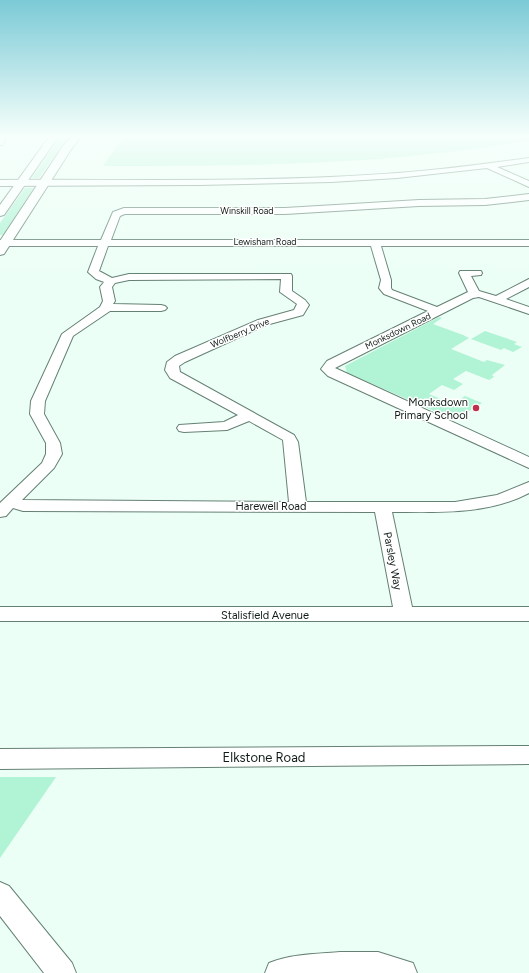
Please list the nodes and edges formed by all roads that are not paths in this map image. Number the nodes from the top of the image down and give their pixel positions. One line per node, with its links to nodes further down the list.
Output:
1 (13, 182): 6 (street)
2 (22, 182): 8 (street)
3 (44, 182): 12 (street)
4 (119, 182): 5 (street)
5 (249, 182)
6 (0, 183)
7 (529, 197): 10 (street, Winskill Road)
8 (0, 212)
9 (375, 242): 10 (street, Lewisham Road); 11 (street, Lewisham Road); 20 (street)
10 (106, 243): 12 (street, Lewisham Road); 14 (street)
11 (529, 243)
12 (2, 246)
13 (477, 273): 16 (street)
14 (111, 281): 18 (street); 22 (street, Wolfberry Drive)
15 (529, 282): 17 (street)
16 (472, 295): 17 (street); 20 (street, Monksdown Road)
17 (497, 300): 21 (street)
18 (107, 307): 19 (street); 27 (street)
19 (162, 308)
20 (438, 311): 24 (street, Monksdown Road)
21 (529, 311)
22 (249, 415): 23 (street); 26 (street, Wolfberry Drive)
23 (183, 428)
24 (529, 463)
25 (529, 487): 28 (street, Harewell Road)
26 (298, 506): 27 (street, Harewell Road); 28 (street, Harewell Road)
27 (5, 507)
28 (383, 508): 31 (street, Parsley Way)
29 (0, 614): 31 (street, Stalisfield Avenue)
30 (529, 614): 31 (street, Stalisfield Avenue)
31 (404, 615)
32 (529, 755): 33 (street, Elkstone Road)
33 (0, 759)
34 (0, 895): 35 (street)
35 (62, 973)
36 (279, 973): 37 (street)
37 (404, 973)

